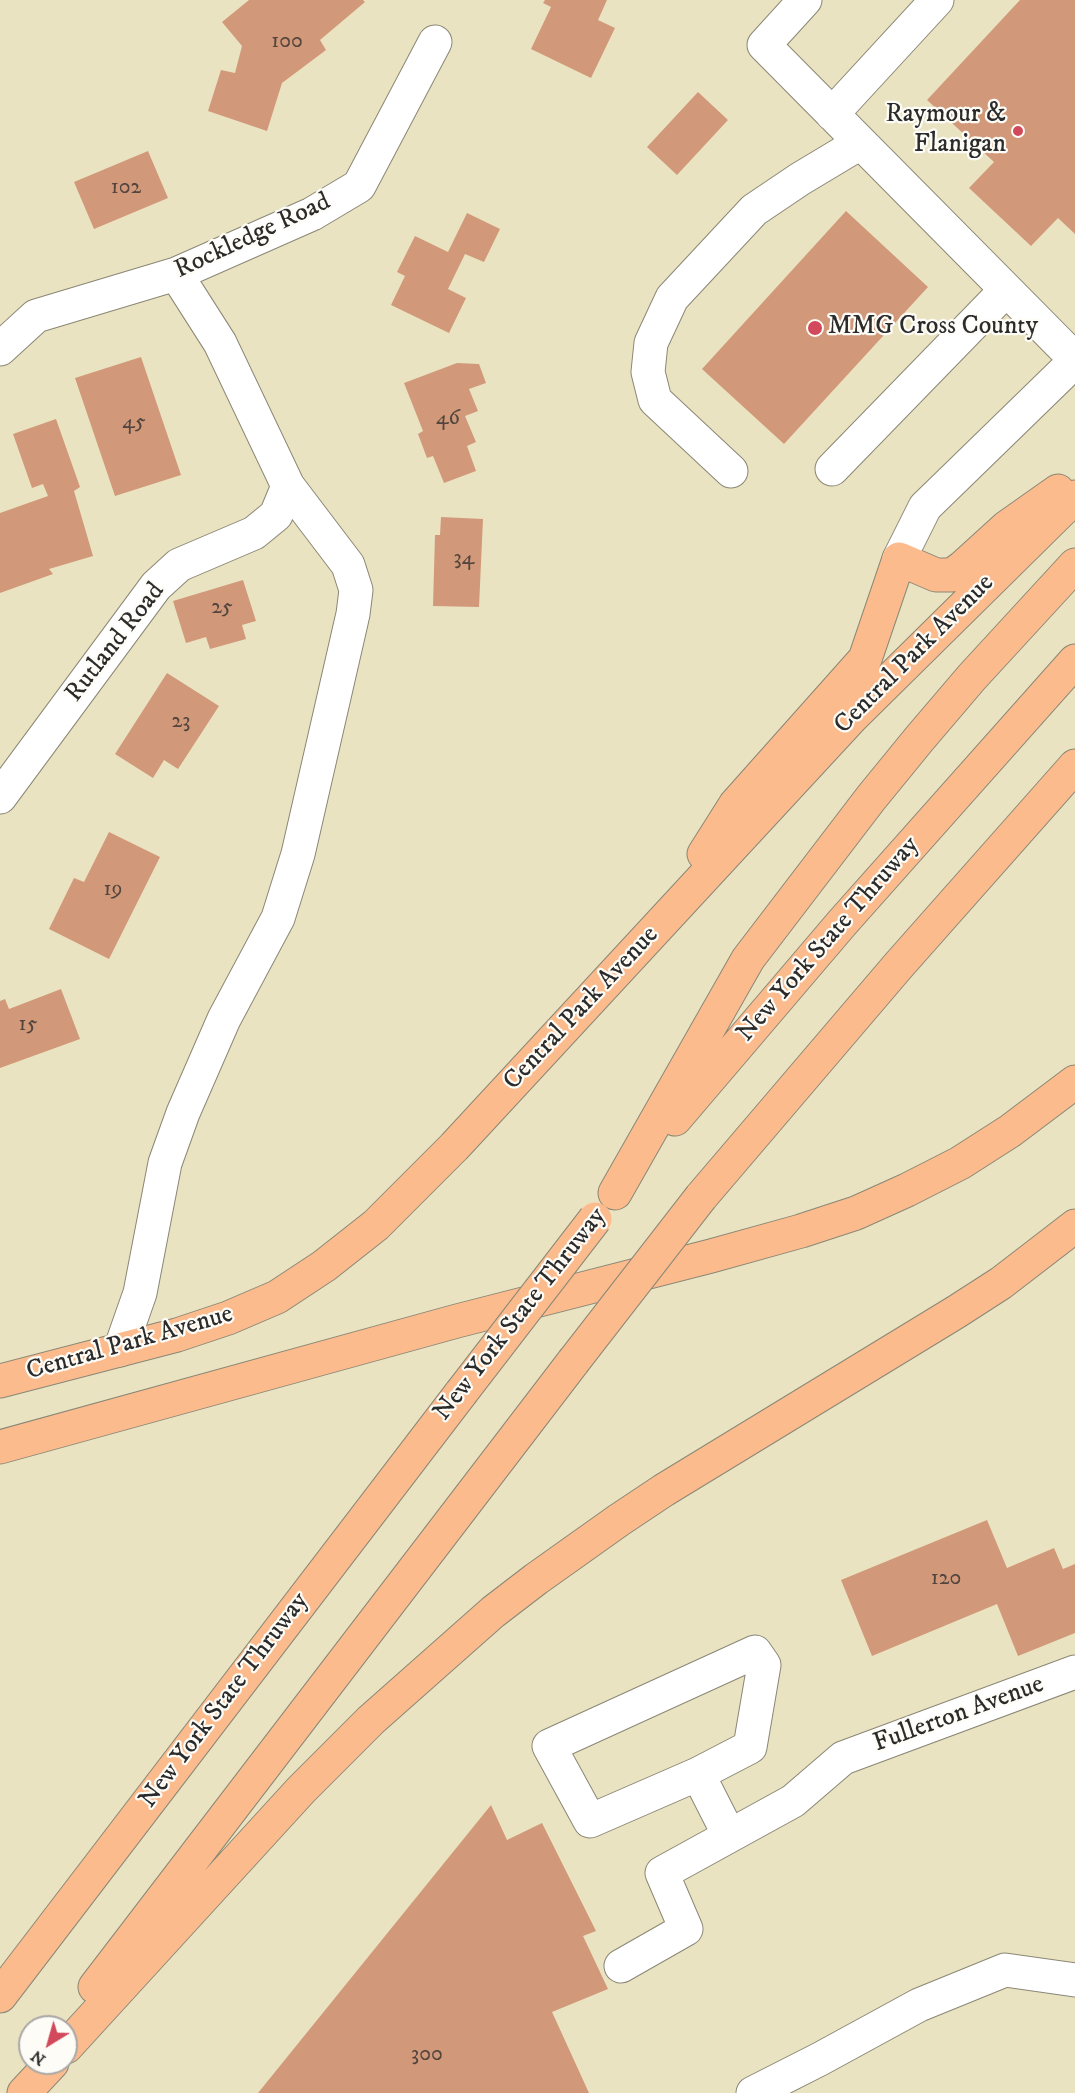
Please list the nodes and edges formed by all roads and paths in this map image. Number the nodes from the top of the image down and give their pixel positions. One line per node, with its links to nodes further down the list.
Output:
1 (805, 0): 4 (street)
2 (937, 0): 4 (street)
3 (435, 42): 6 (street, Rockledge Road)
4 (832, 114): 5 (street)
5 (860, 143): 7 (street); 11 (street)
6 (176, 274): 8 (street, Rockledge Road); 13 (street)
7 (1006, 290): 9 (street); 10 (street)
8 (0, 349)
9 (1075, 360): 15 (street)
10 (832, 469)
11 (730, 471)
12 (1075, 479): 15 (main road)
13 (288, 486): 19 (street, Rutland Road); 24 (street)
14 (1075, 497): 20 (main road, Central Park Avenue)
15 (899, 559): 20 (main road)
16 (1075, 565): 22 (main road)
17 (1075, 662): 22 (main road, New York State Thruway)
18 (1075, 766): 33 (main road, bridge)
19 (0, 797)
20 (654, 931): 24 (main road, Central Park Avenue)
21 (1075, 1082): 26 (main road)
22 (615, 1193): 32 (main road, New York State Thruway, bridge)
23 (1075, 1226): 34 (main road)
24 (120, 1350): 25 (main road, Central Park Avenue)
25 (0, 1381)
26 (0, 1447)
27 (1075, 1672): 29 (street, Fullerton Avenue)
28 (698, 1774): 28 (street); 29 (street)
29 (729, 1835): 30 (street)
30 (621, 1966)
31 (1075, 1980): 39 (street)
32 (0, 1996)
33 (73, 2015)
34 (78, 2034)
35 (28, 2075): 37 (main road)
36 (41, 2075): 38 (main road)
37 (14, 2093)
38 (24, 2093)
39 (753, 2093)

